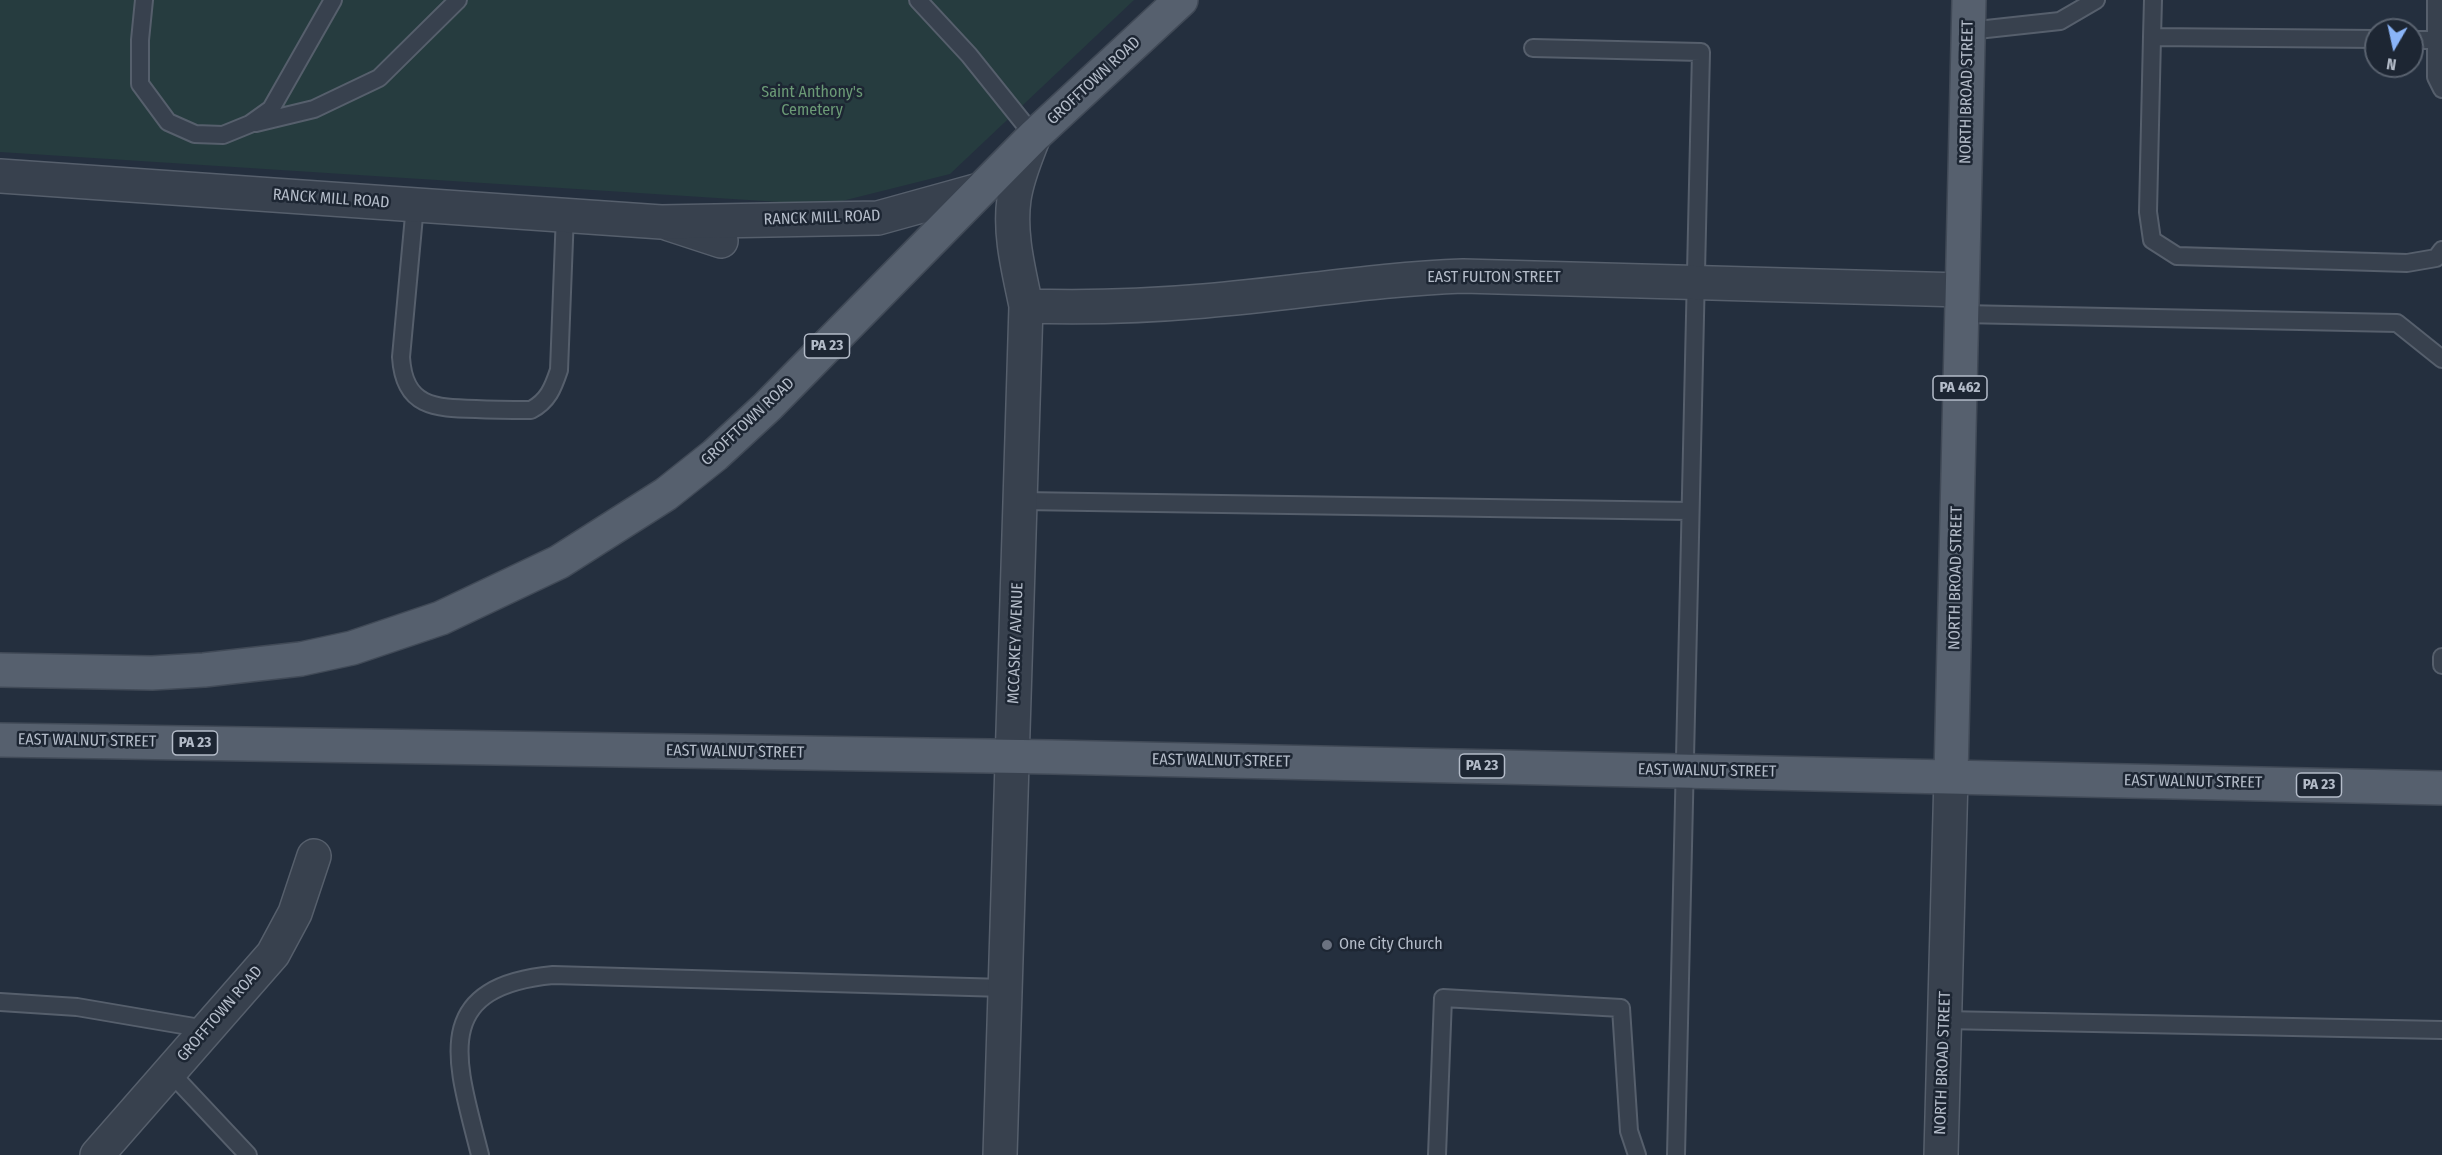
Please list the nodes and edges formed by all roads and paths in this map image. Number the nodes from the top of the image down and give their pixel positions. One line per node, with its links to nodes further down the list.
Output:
1 (144, 0): 16 (lane)
2 (333, 0): 16 (lane)
3 (458, 0): 16 (lane)
4 (918, 0): 17 (lane)
5 (1181, 0): 17 (main road, GROFFTOWN ROAD / PA 23)
6 (2096, 0): 9 (lane)
7 (2153, 0): 10 (lane)
8 (2436, 0): 13 (lane)
9 (1969, 16): 26 (main road, NORTH BROAD STREET / PA 462)
10 (2152, 37): 11 (lane); 24 (lane)
11 (2364, 39)
12 (2424, 40): 13 (lane)
13 (2436, 40): 15 (lane)
14 (1533, 48): 25 (lane)
15 (2442, 88)
16 (250, 124)
17 (1034, 136): 19 (main road, GROFFTOWN ROAD / PA 23); 27 (street, MCCASKEY AVENUE)
18 (0, 176): 20 (street, RANCK MILL ROAD)
19 (979, 190): 22 (street, RANCK MILL ROAD); 33 (main road, GROFFTOWN ROAD / PA 23)
20 (415, 205): 21 (street, RANCK MILL ROAD); 21 (lane)
21 (565, 214): 22 (street, RANCK MILL ROAD)
22 (661, 222): 23 (street, RANCK MILL ROAD)
23 (721, 241)
24 (2442, 250)
25 (1694, 282): 26 (street, EAST FULTON STREET); 27 (street, EAST FULTON STREET); 30 (lane)
26 (1962, 302): 28 (lane); 37 (main road, NORTH BROAD STREET / PA 462)
27 (1026, 306): 29 (street, MCCASKEY AVENUE)
28 (2442, 359)
29 (1022, 501): 30 (lane); 35 (street, MCCASKEY AVENUE)
30 (1689, 511): 36 (lane)
31 (2442, 657): 32 (lane)
32 (2442, 665)
33 (0, 670)
34 (0, 740): 35 (main road, EAST WALNUT STREET / PA 23)
35 (1012, 756): 36 (main road, EAST WALNUT STREET / PA 23); 40 (street, MCCASKEY AVENUE)
36 (1683, 771): 37 (main road, EAST WALNUT STREET / PA 23); 52 (lane)
37 (1951, 776): 38 (main road, EAST WALNUT STREET / PA 23); 42 (street, NORTH BROAD STREET)
38 (2442, 788)
39 (314, 856): 43 (street, GROFFTOWN ROAD)
40 (1004, 988): 48 (lane); 49 (street, MCCASKEY AVENUE)
41 (0, 1002): 43 (lane)
42 (1944, 1020): 44 (lane); 53 (street, NORTH BROAD STREET)
43 (206, 1029): 45 (street, GROFFTOWN ROAD)
44 (2442, 1030)
45 (170, 1072): 46 (lane); 47 (street, GROFFTOWN ROAD)
46 (245, 1154)
47 (98, 1155)
48 (480, 1155)
49 (1000, 1155)
50 (1437, 1155): 51 (lane)
51 (1636, 1155)
52 (1676, 1155)
53 (1941, 1155)

